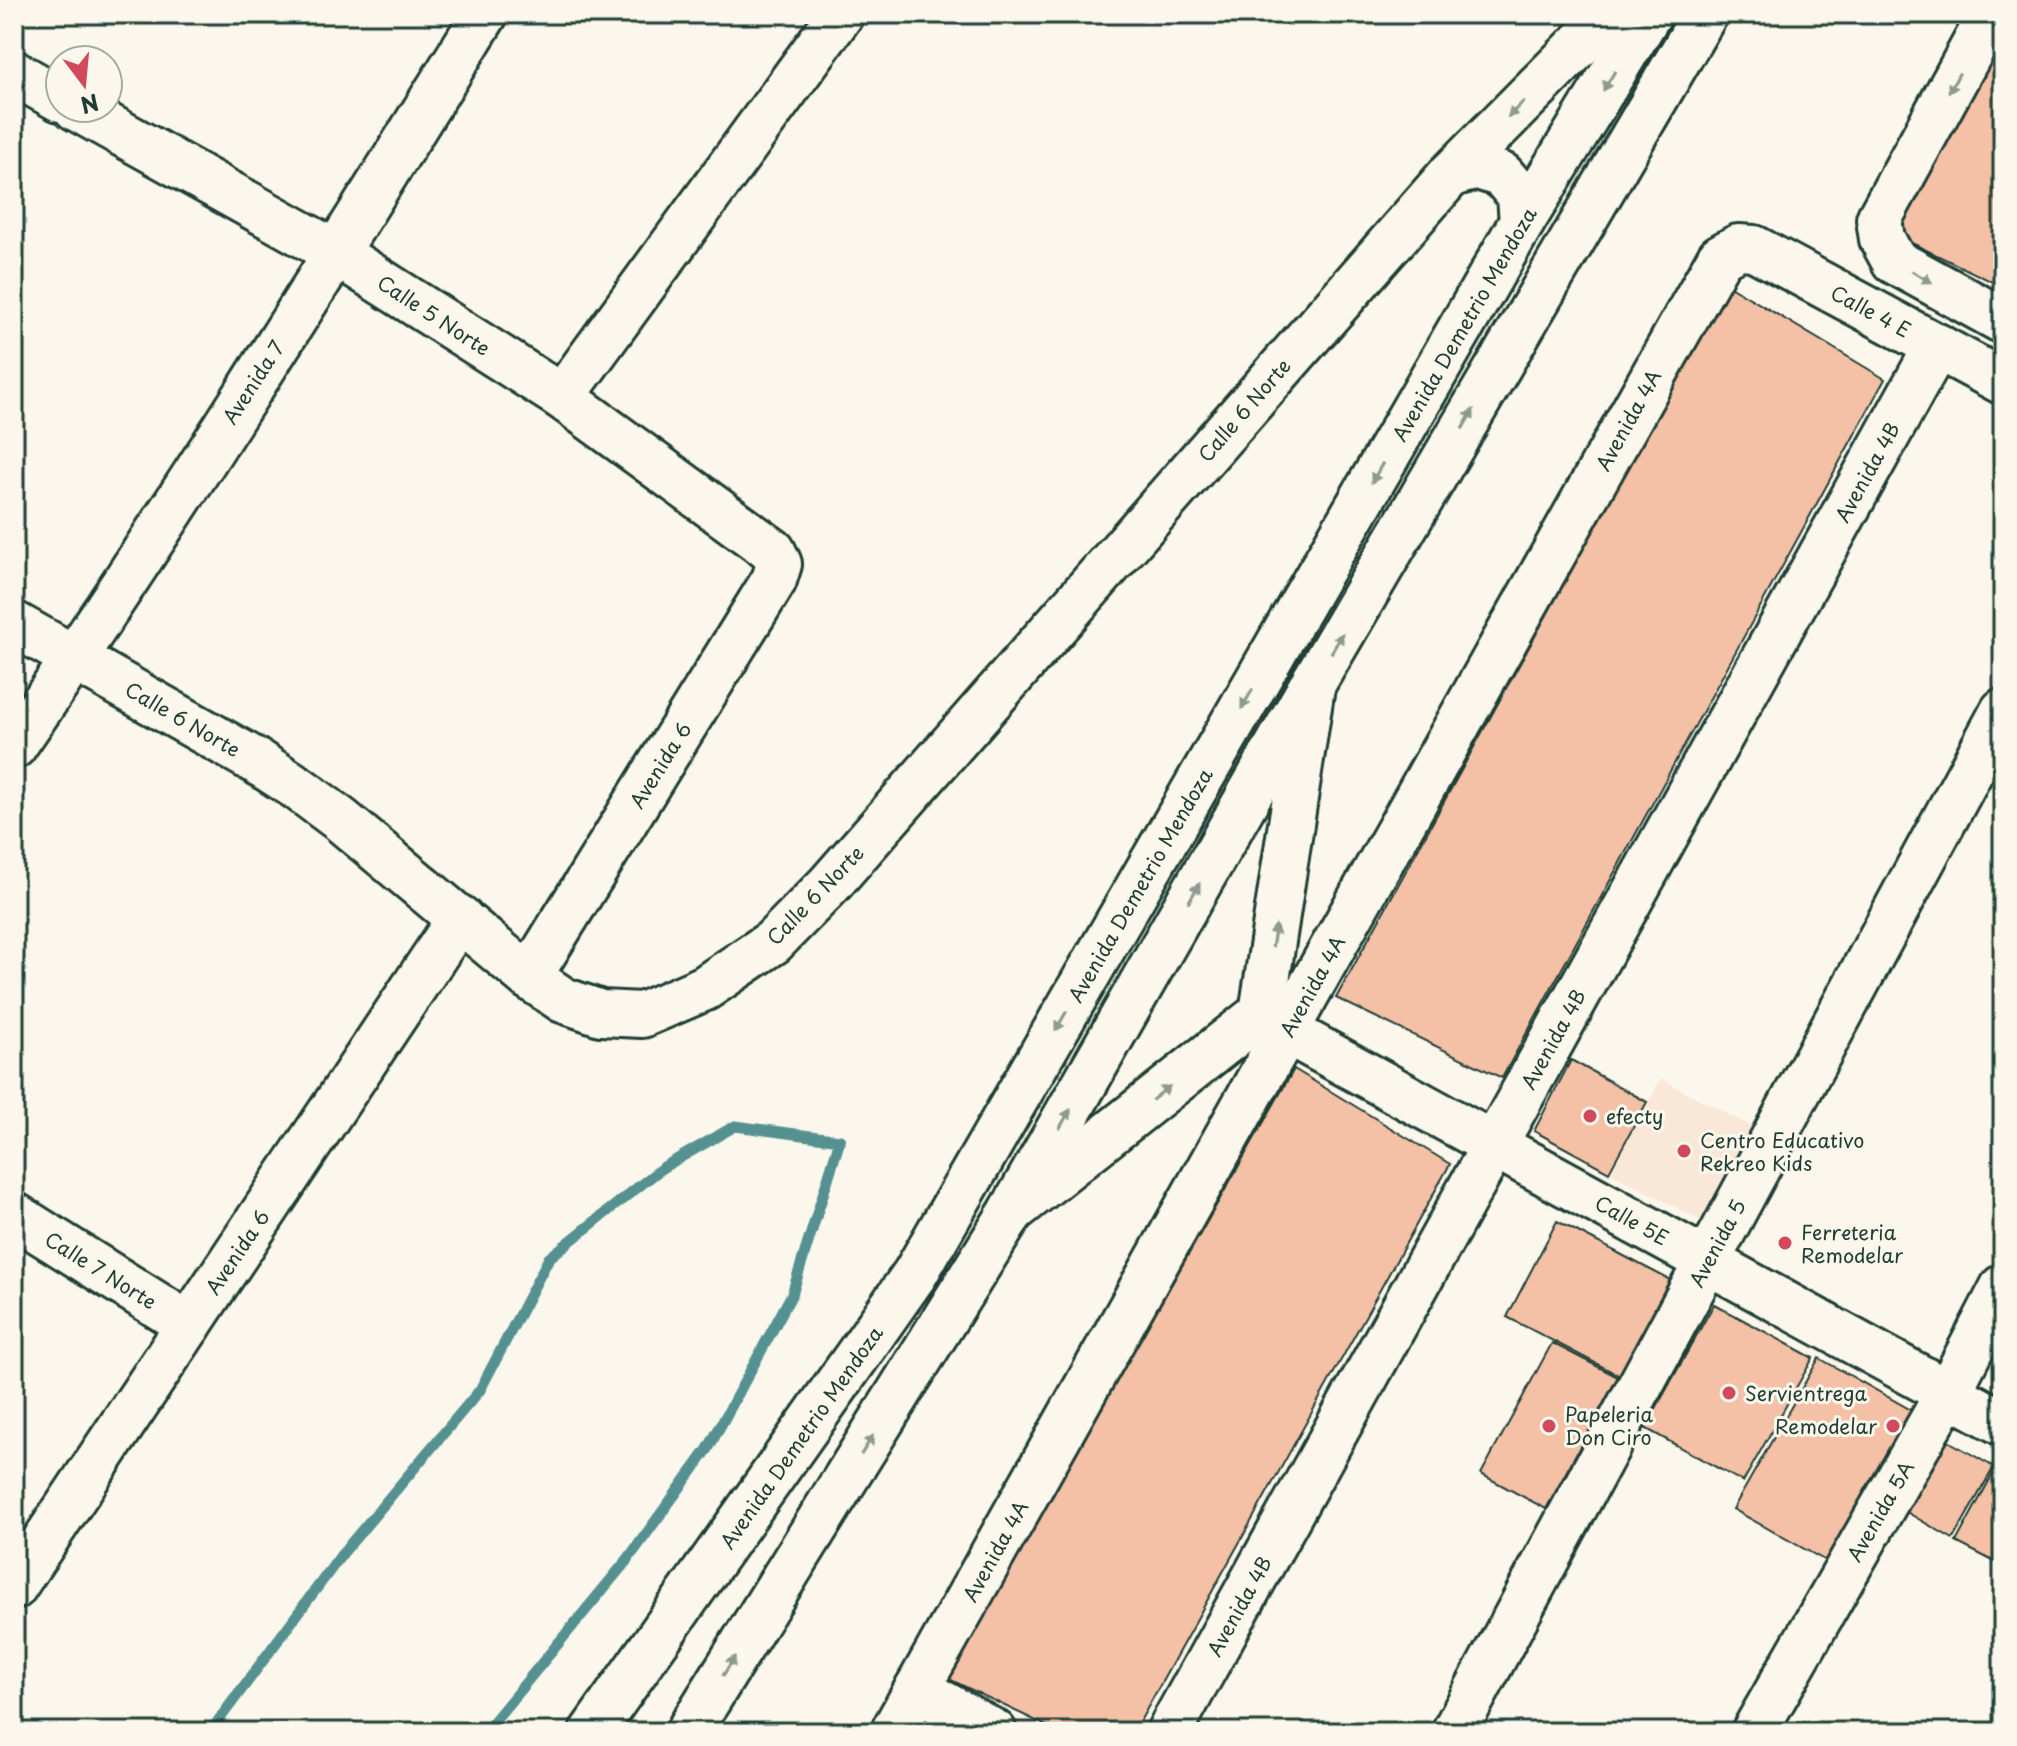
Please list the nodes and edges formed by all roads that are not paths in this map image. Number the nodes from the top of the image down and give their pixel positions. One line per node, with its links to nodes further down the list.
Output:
1 (485, 14): 13 (street, Avenida 7)
2 (1610, 14): 10 (street, Calle 6 Norte, one-way to 10)
3 (1649, 14): 11 (street, Avenida Demetrio Mendoza, one-way to 11)
4 (1705, 14): 21 (street, one-way to 4)
5 (1991, 14): 14 (street, one-way to 14)
6 (830, 17): 17 (street)
7 (14, 73): 8 (street)
8 (44, 90)
9 (105, 124): 13 (street, Calle 5 Norte)
10 (1451, 174): 11 (street); 25 (street, Calle 6 Norte)
11 (1522, 222): 37 (street, Avenida Demetrio Mendoza, one-way to 37)
12 (1738, 247): 15 (street, Calle 4 E); 26 (street, Avenida 4A)
13 (336, 253): 17 (street, Calle 5 Norte); 20 (street, Avenida 7)
14 (2003, 321)
15 (1937, 346): 16 (street, Calle 4 E); 27 (street, Avenida 4B)
16 (2003, 382)
17 (562, 397): 18 (street, Calle 5 Norte)
18 (773, 551): 25 (street, Avenida 6)
19 (14, 624): 20 (street, Calle 6 Norte)
20 (75, 658): 23 (street, Avenida 7); 24 (street, Calle 6 Norte)
21 (1312, 685): 26 (street, one-way to 21); 28 (street, one-way to 21)
22 (2003, 711): 30 (street, Avenida 5)
23 (14, 746)
24 (460, 918): 25 (street, Calle 6 Norte); 32 (street, Avenida 6)
25 (529, 977)
26 (1274, 1022): 27 (street, Calle 5E); 28 (street, one-way to 26); 36 (street, Avenida 4A)
27 (1494, 1145): 30 (street, Calle 5E); 41 (street, Avenida 4B)
28 (1012, 1211): 38 (street, one-way to 28)
29 (14, 1215): 32 (street, Calle 7 Norte)
30 (1707, 1261): 33 (street, Calle 5E); 42 (street, Avenida 5)
31 (2003, 1287): 33 (street, Avenida 5A)
32 (189, 1325): 35 (street, Avenida 6)
33 (1948, 1393): 34 (street, Calle 5E); 43 (street, Avenida 5A)
34 (2003, 1423)
35 (14, 1587)
36 (917, 1689): 39 (street, Avenida 4A); 40 (street)
37 (592, 1732)
38 (688, 1732)
39 (893, 1732)
40 (994, 1732)
41 (1169, 1732)
42 (1454, 1732)
43 (1754, 1732)

